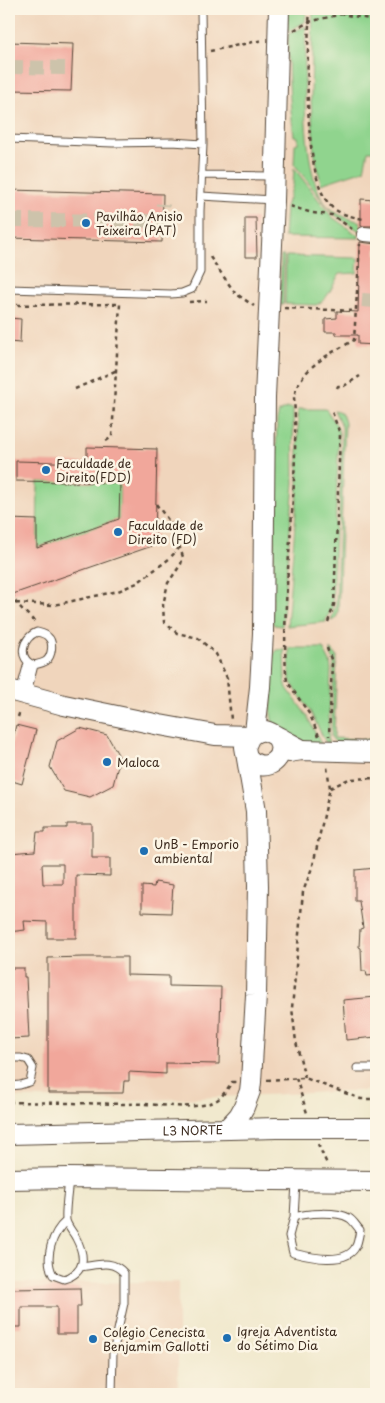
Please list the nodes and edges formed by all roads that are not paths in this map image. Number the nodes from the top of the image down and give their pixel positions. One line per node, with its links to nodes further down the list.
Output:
1 (201, 9): 4 (lane)
2 (279, 9): 6 (street)
3 (9, 139): 4 (lane)
4 (203, 144): 5 (lane)
5 (202, 175): 6 (lane); 7 (lane)
6 (274, 176): 8 (street)
7 (201, 196): 8 (lane); 9 (lane)
8 (274, 200): 12 (street)
9 (9, 289)
10 (31, 664): 10 (lane); 11 (lane)
11 (19, 698): 12 (street)
12 (253, 744): 13 (street); 18 (street)
13 (376, 752)
14 (9, 1058): 17 (lane)
15 (357, 1068): 16 (lane)
16 (376, 1068)
17 (9, 1086)
18 (250, 1091): 19 (street); 21 (street)
19 (276, 1128): 20 (street, L3 NORTE); 21 (street, L3 NORTE)
20 (376, 1128)
21 (227, 1129): 22 (street, L3 NORTE)
22 (9, 1134)
23 (69, 1178): 24 (street); 25 (street); 28 (lane)
24 (9, 1179)
25 (296, 1179): 26 (street); 27 (lane)
26 (376, 1181)
27 (294, 1217): 27 (lane)
28 (66, 1221): 29 (lane); 29 (lane)
29 (81, 1267): 30 (lane)
30 (112, 1394)

